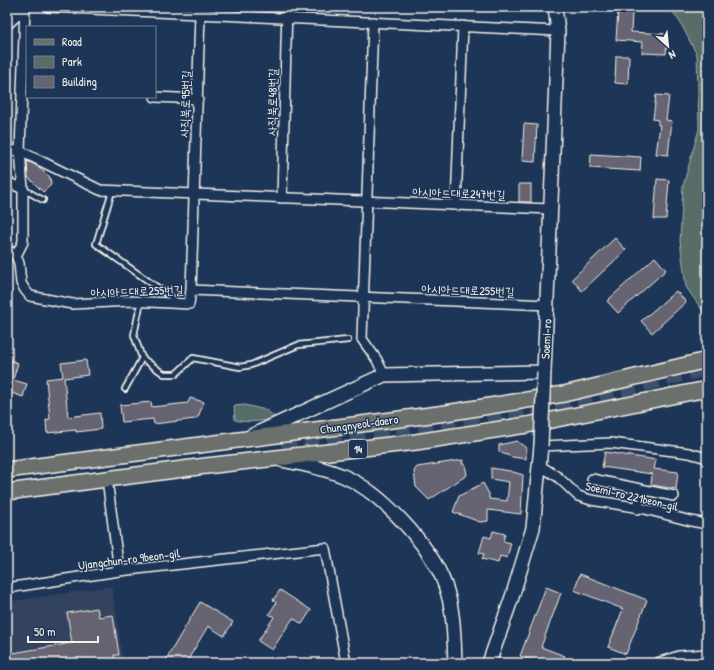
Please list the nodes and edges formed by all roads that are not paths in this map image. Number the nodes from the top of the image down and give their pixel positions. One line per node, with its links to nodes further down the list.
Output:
1 (25, 7): 8 (street); 11 (street)
2 (48, 7): 5 (street)
3 (287, 7): 6 (street, 사직북로48번길)
4 (555, 7): 10 (main road, Soemi-ro)
5 (200, 15): 6 (street); 13 (street, 사직북로95번길)
6 (286, 18): 7 (street); 20 (street, 사직북로48번길)
7 (374, 22): 9 (street); 22 (street)
8 (7, 23)
9 (463, 26): 10 (street); 23 (street)
10 (558, 31): 24 (main road, Soemi-ro)
11 (25, 90): 15 (street)
12 (156, 97): 13 (street)
13 (198, 99): 19 (street, 사직북로95번길)
14 (7, 150): 15 (street, 아시아드대로247번길)
15 (20, 151): 17 (street); 18 (street, 아시아드대로247번길)
16 (7, 182): 17 (street)
17 (23, 189): 21 (lane); 26 (street)
18 (112, 191): 19 (street, 아시아드대로247번길); 30 (lane)
19 (194, 194): 20 (street, 아시아드대로247번길); 27 (street)
20 (282, 198): 22 (street, 아시아드대로247번길)
21 (43, 200)
22 (366, 201): 23 (street, 아시아드대로247번길); 28 (street)
23 (456, 205): 24 (street, 아시아드대로247번길)
24 (550, 209): 31 (main road, Soemi-ro)
25 (7, 250): 26 (street)
26 (16, 256): 29 (street, 아시아드대로255번길)
27 (191, 290): 28 (street, 아시아드대로255번길); 30 (street, 아시아드대로255번길)
28 (363, 297): 31 (street, 아시아드대로255번길); 36 (street)
29 (141, 302): 30 (street, 아시아드대로255번길); 33 (lane)
30 (180, 303)
31 (548, 305): 35 (main road, Soemi-ro)
32 (348, 340): 33 (lane)
33 (142, 358): 37 (lane)
34 (707, 360): 39 (main road, Chungnyeol-daero)
35 (544, 372): 36 (main road); 40 (main road, Soemi-ro, bridge)
36 (384, 375): 39 (main road)
37 (125, 389)
38 (707, 389): 42 (main road, Chungnyeol-daero / 14)
39 (242, 440): 44 (main road, Chungnyeol-daero)
40 (541, 446): 41 (street); 43 (main road, Soemi-ro)
41 (707, 458)
42 (276, 459): 45 (main road, Chungnyeol-daero / 14); 56 (main road)
43 (539, 465): 50 (street, Soemi-ro 221beon-gil); 57 (main road, Soemi-ro)
44 (7, 470)
45 (107, 479): 48 (main road, Chungnyeol-daero / 14); 52 (street)
46 (592, 479): 47 (street)
47 (641, 489): 49 (street); 50 (street)
48 (7, 492)
49 (674, 496)
50 (638, 508): 51 (street, Soemi-ro 221beon-gil)
51 (707, 524)
52 (119, 571): 53 (street, Ujangchun-ro 9beon-gil); 55 (street, Ujangchun-ro 9beon-gil)
53 (7, 588)
54 (707, 654): 58 (street)
55 (346, 663)
56 (455, 663)
57 (489, 663)
58 (656, 663)

